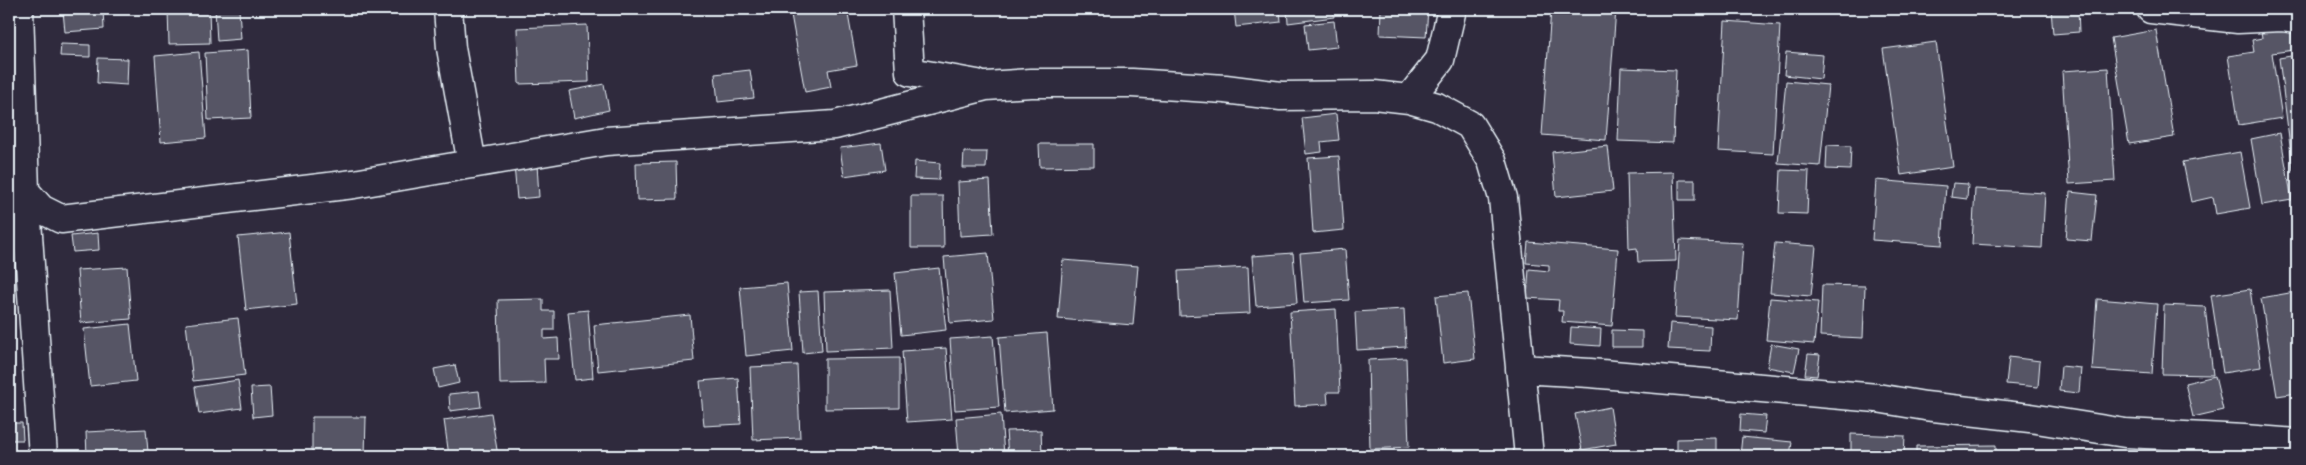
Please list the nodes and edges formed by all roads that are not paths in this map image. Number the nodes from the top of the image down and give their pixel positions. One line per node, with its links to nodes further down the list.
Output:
1 (18, 9): 10 (street)
2 (448, 9): 9 (street)
3 (906, 9): 7 (street)
4 (1452, 9): 8 (street)
5 (2151, 9): 6 (street)
6 (2297, 19)
7 (986, 86): 8 (street); 9 (street)
8 (1409, 98): 11 (street)
9 (472, 164): 10 (street)
10 (26, 190): 13 (street)
11 (1520, 369): 12 (street); 14 (street)
12 (2297, 444)
13 (43, 456)
14 (1529, 456)

